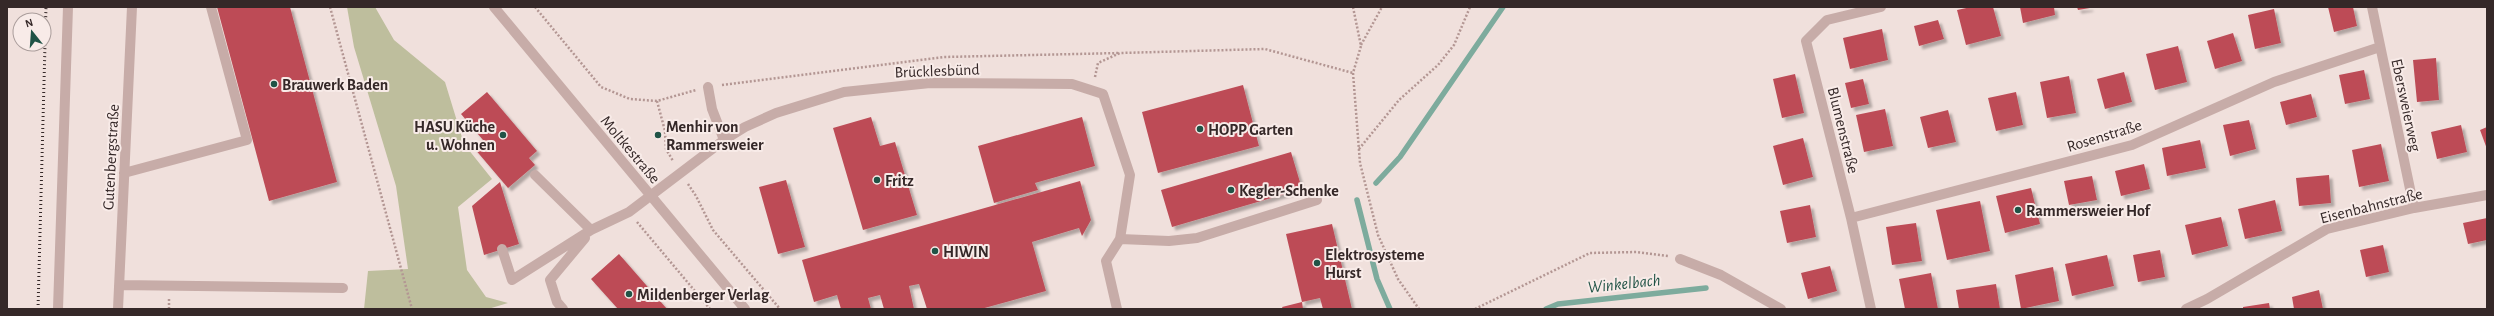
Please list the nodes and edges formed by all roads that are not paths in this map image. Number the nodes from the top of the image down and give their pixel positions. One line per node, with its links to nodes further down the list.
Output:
1 (68, 7): 24 (street)
2 (132, 7): 10 (street, Gutenbergstraße)
3 (211, 7): 10 (street)
4 (494, 7): 13 (street, Moltkestraße)
5 (1881, 7): 16 (street, Blumenstraße)
6 (2372, 7): 7 (street, Ebersweierweg)
7 (2380, 46): 15 (street, Ebersweierweg); 16 (street, Rosenstraße)
8 (708, 87): 9 (street)
9 (724, 140): 13 (street, Brücklesbünd); 18 (street, Brücklesbünd)
10 (124, 173): 21 (street, Gutenbergstraße)
11 (535, 175): 17 (street)
12 (2487, 195): 15 (street, Eisenbahnstraße)
13 (651, 197): 17 (street, Brücklesbünd); 27 (street, Moltkestraße)
14 (1318, 200): 18 (street)
15 (2414, 208): 23 (street, Eisenbahnstraße)
16 (1851, 218): 30 (street, Blumenstraße)
17 (591, 230): 19 (street, Brücklesbünd); 26 (street)
18 (1120, 239): 28 (street)
19 (502, 249)
20 (1680, 258): 29 (street)
21 (119, 285): 22 (street); 25 (street, Gutenbergstraße)
22 (344, 288)
23 (2198, 306): 31 (street, Eisenbahnstraße)
24 (58, 309)
25 (118, 309)
26 (563, 309)
27 (745, 309)
28 (1117, 309)
29 (1781, 309)
30 (1871, 309)
31 (2186, 309)

